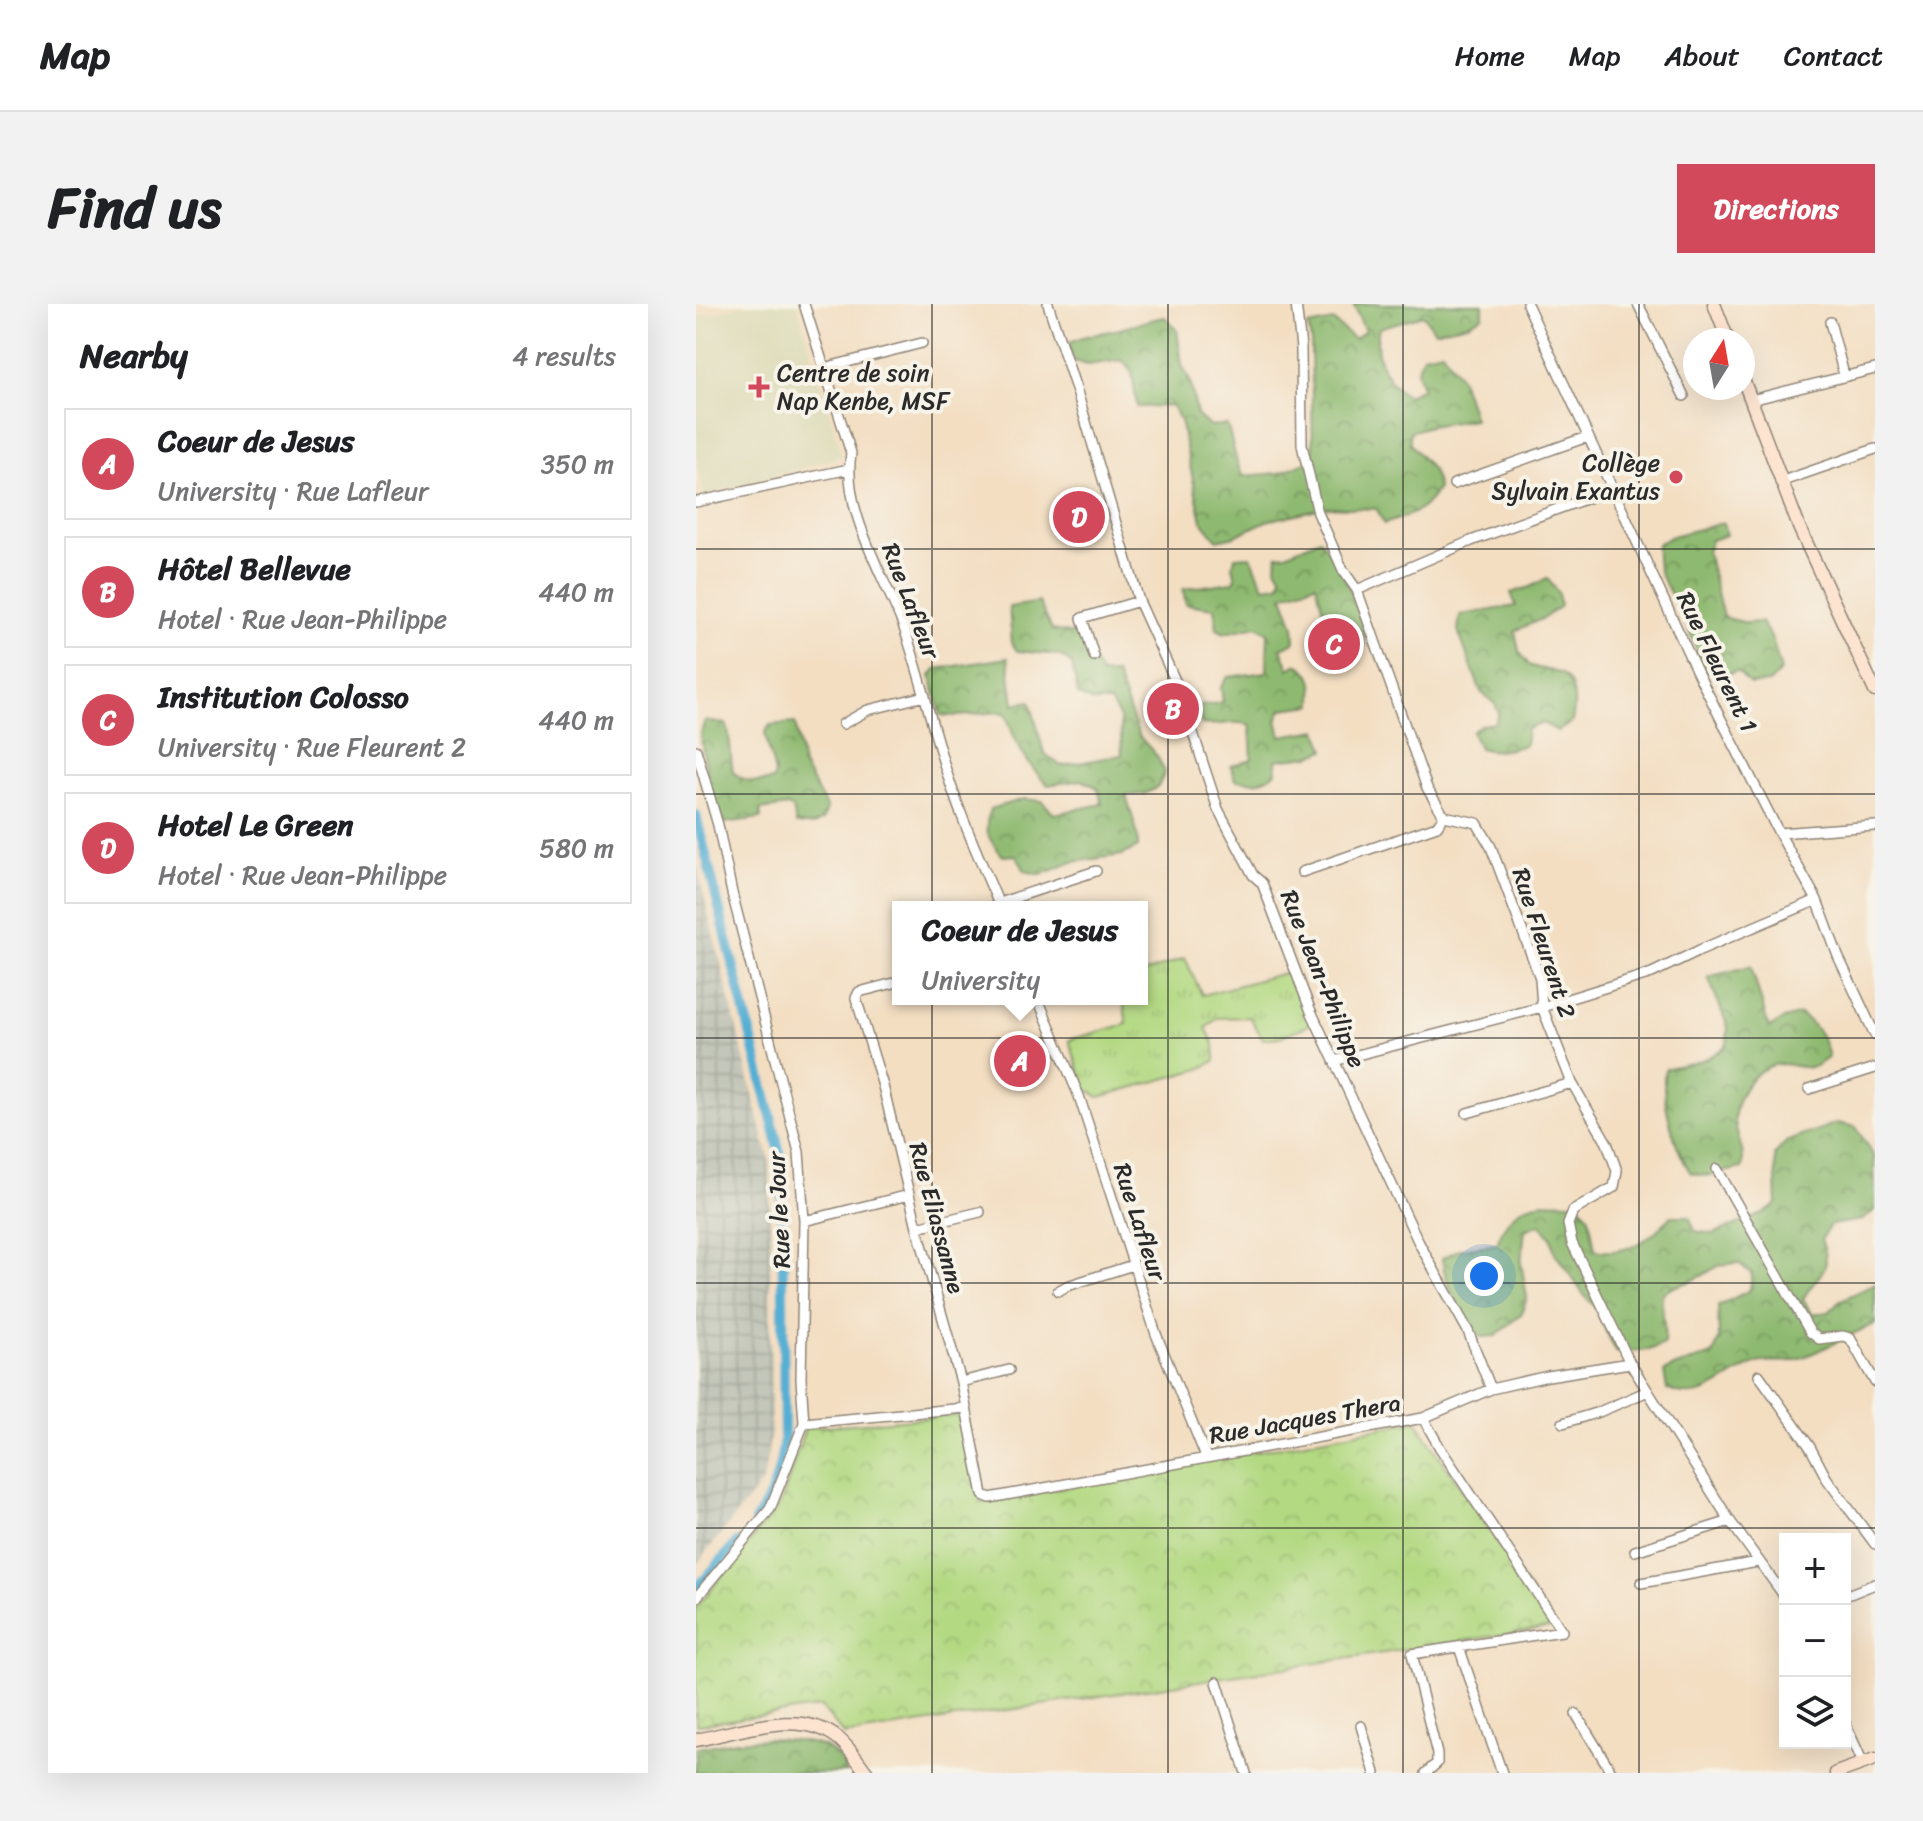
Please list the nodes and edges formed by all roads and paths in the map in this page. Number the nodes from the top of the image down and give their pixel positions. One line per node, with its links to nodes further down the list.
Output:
1 (804, 304): 10 (street, Rue Lafleur)
2 (1048, 304): 24 (street, Rue Jean-Philippe)
3 (1296, 304): 23 (street)
4 (1527, 304): 16 (street, Rue Fleurent 1)
5 (1638, 304): 13 (street)
6 (1714, 304): 8 (main road)
7 (1830, 322): 12 (street)
8 (1723, 328)
9 (922, 343): 10 (street)
10 (824, 368): 18 (street, Rue Lafleur)
11 (1875, 369): 12 (street)
12 (1844, 375): 14 (street)
13 (1683, 394)
14 (1755, 399)
15 (1751, 400): 19 (main road)
16 (1587, 437): 20 (street); 21 (street, Rue Fleurent 1)
17 (1875, 449): 19 (street)
18 (849, 469): 22 (street); 27 (street, Rue Lafleur)
19 (1780, 482): 26 (main road)
20 (1454, 484)
21 (1612, 489): 23 (street); 32 (street, Rue Fleurent 1)
22 (696, 502)
23 (1357, 590): 30 (street)
24 (1139, 601): 25 (street); 42 (street, Rue Jean-Philippe)
25 (1094, 656)
26 (1875, 691)
27 (925, 696): 28 (street); 36 (street, Rue Lafleur)
28 (843, 724)
29 (696, 750): 50 (street, Rue le Jour)
30 (1444, 816): 34 (street); 40 (street, Rue Fleurent 2)
31 (1875, 826): 32 (street)
32 (1779, 833): 35 (street, Rue Fleurent 1)
33 (1096, 871): 37 (street)
34 (1302, 872)
35 (1817, 900): 40 (street); 41 (street, Rue Fleurent 1)
36 (997, 901)
37 (1010, 901)
38 (892, 984): 48 (street, Rue Eliassanne)
39 (1041, 1005): 52 (street, Rue Lafleur)
40 (1542, 1007): 42 (street); 44 (street, Rue Fleurent 2)
41 (1875, 1035)
42 (1334, 1061): 59 (street, Rue Jean-Philippe)
43 (1875, 1068): 45 (street)
44 (1572, 1083): 46 (street); 54 (street, Rue Fleurent 2)
45 (1809, 1089)
46 (1467, 1113)
47 (1717, 1169): 58 (street)
48 (909, 1195): 50 (street); 51 (street, Rue Eliassanne)
49 (980, 1212): 51 (street)
50 (804, 1221): 63 (street, Rue le Jour)
51 (917, 1227): 57 (street, Rue Eliassanne)
52 (1133, 1265): 53 (street); 65 (street, Rue Lafleur)
53 (1058, 1291)
54 (1630, 1363): 59 (street, Rue Jacques Thera); 60 (street, Rue Fleurent 2)
55 (1009, 1370): 57 (street)
56 (1759, 1375): 68 (street)
57 (961, 1382): 61 (street, Rue Eliassanne)
58 (1875, 1382)
59 (1491, 1389): 62 (street, Rue Jacques Thera)
60 (1648, 1391): 64 (street); 67 (street, Rue Fleurent 2)
61 (965, 1408): 63 (street); 66 (street, Rue Eliassanne)
62 (1423, 1418): 65 (street, Rue Jacques Thera); 76 (street)
63 (804, 1423): 75 (street)
64 (1563, 1423)
65 (1206, 1457): 66 (street, Rue Jacques Thera)
66 (983, 1495)
67 (1730, 1521): 69 (street); 70 (street, Rue Fleurent 2)
68 (1875, 1544)
69 (1635, 1551)
70 (1758, 1562): 71 (street); 73 (street, Rue Fleurent 2)
71 (1641, 1583)
72 (1875, 1584): 74 (street)
73 (1779, 1589)
74 (1851, 1594)
75 (696, 1598)
76 (1459, 1647): 86 (street); 87 (street)
77 (1217, 1682): 84 (street)
78 (1576, 1714): 88 (street)
79 (1361, 1726): 85 (street)
80 (1851, 1732): 82 (street)
81 (696, 1740): 83 (main road)
82 (1869, 1761): 89 (main road)
83 (867, 1773)
84 (1246, 1773)
85 (1375, 1773)
86 (1426, 1773)
87 (1502, 1773)
88 (1612, 1773)
89 (1839, 1773)

